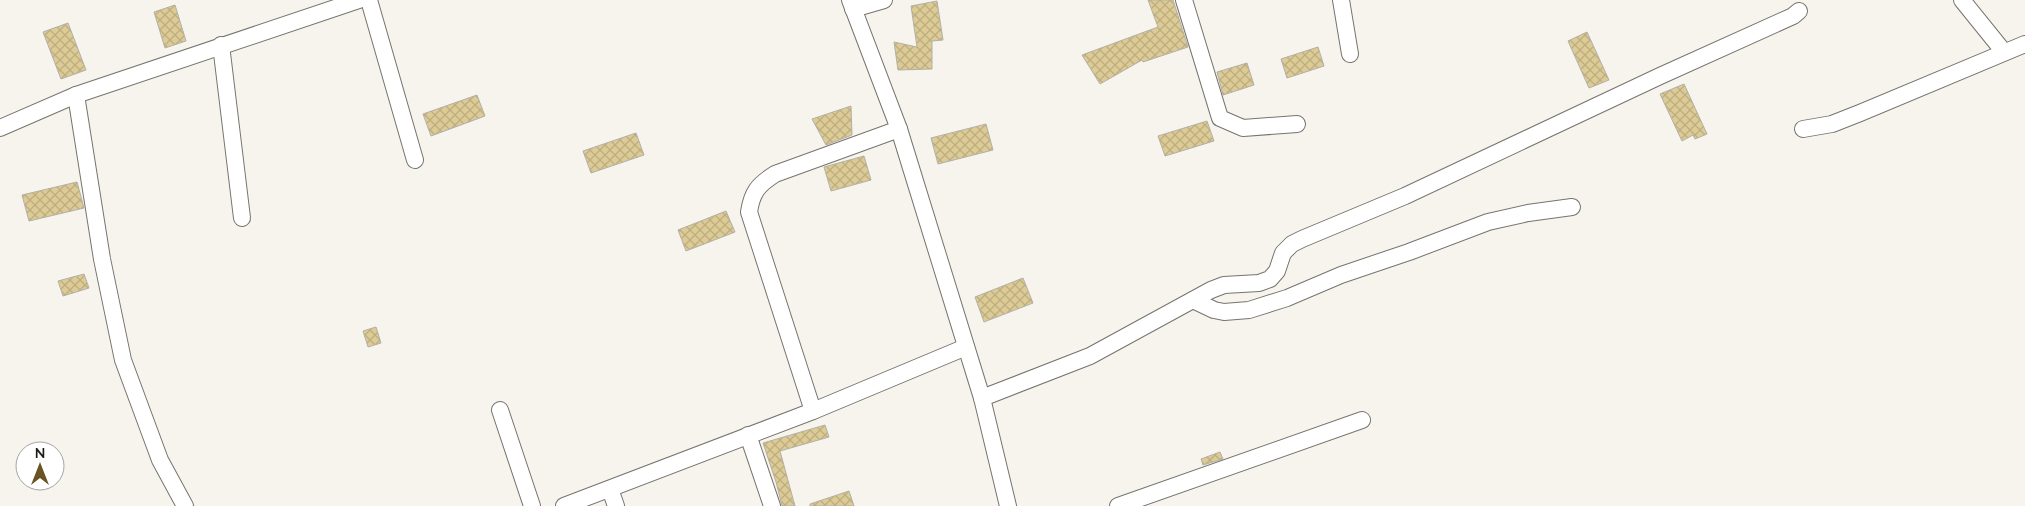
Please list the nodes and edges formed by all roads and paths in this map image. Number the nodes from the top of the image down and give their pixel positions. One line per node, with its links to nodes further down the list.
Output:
1 (359, 0): 10 (street)
2 (369, 0): 18 (street)
3 (884, 0): 7 (street)
4 (1184, 0): 14 (street)
5 (1341, 0): 12 (street)
6 (1962, 0): 11 (street)
7 (852, 4): 16 (street)
8 (1799, 11): 21 (street)
9 (2025, 44): 11 (street)
10 (221, 45): 13 (street); 20 (street)
11 (2004, 52): 17 (street)
12 (1350, 54)
13 (76, 95): 15 (street); 29 (street)
14 (1297, 124)
15 (0, 128)
16 (899, 129): 22 (street); 25 (street)
17 (1803, 129)
18 (414, 160)
19 (1572, 206): 21 (street)
20 (242, 218)
21 (1193, 300): 23 (street)
22 (966, 347): 23 (street); 25 (street)
23 (982, 398): 34 (street)
24 (500, 410): 30 (street)
25 (813, 411): 27 (street)
26 (1362, 420): 35 (street)
27 (748, 435): 28 (street); 33 (street)
28 (610, 489): 31 (street); 32 (street)
29 (185, 506)
30 (532, 506)
31 (564, 506)
32 (616, 506)
33 (772, 506)
34 (1008, 506)
35 (1118, 506)

